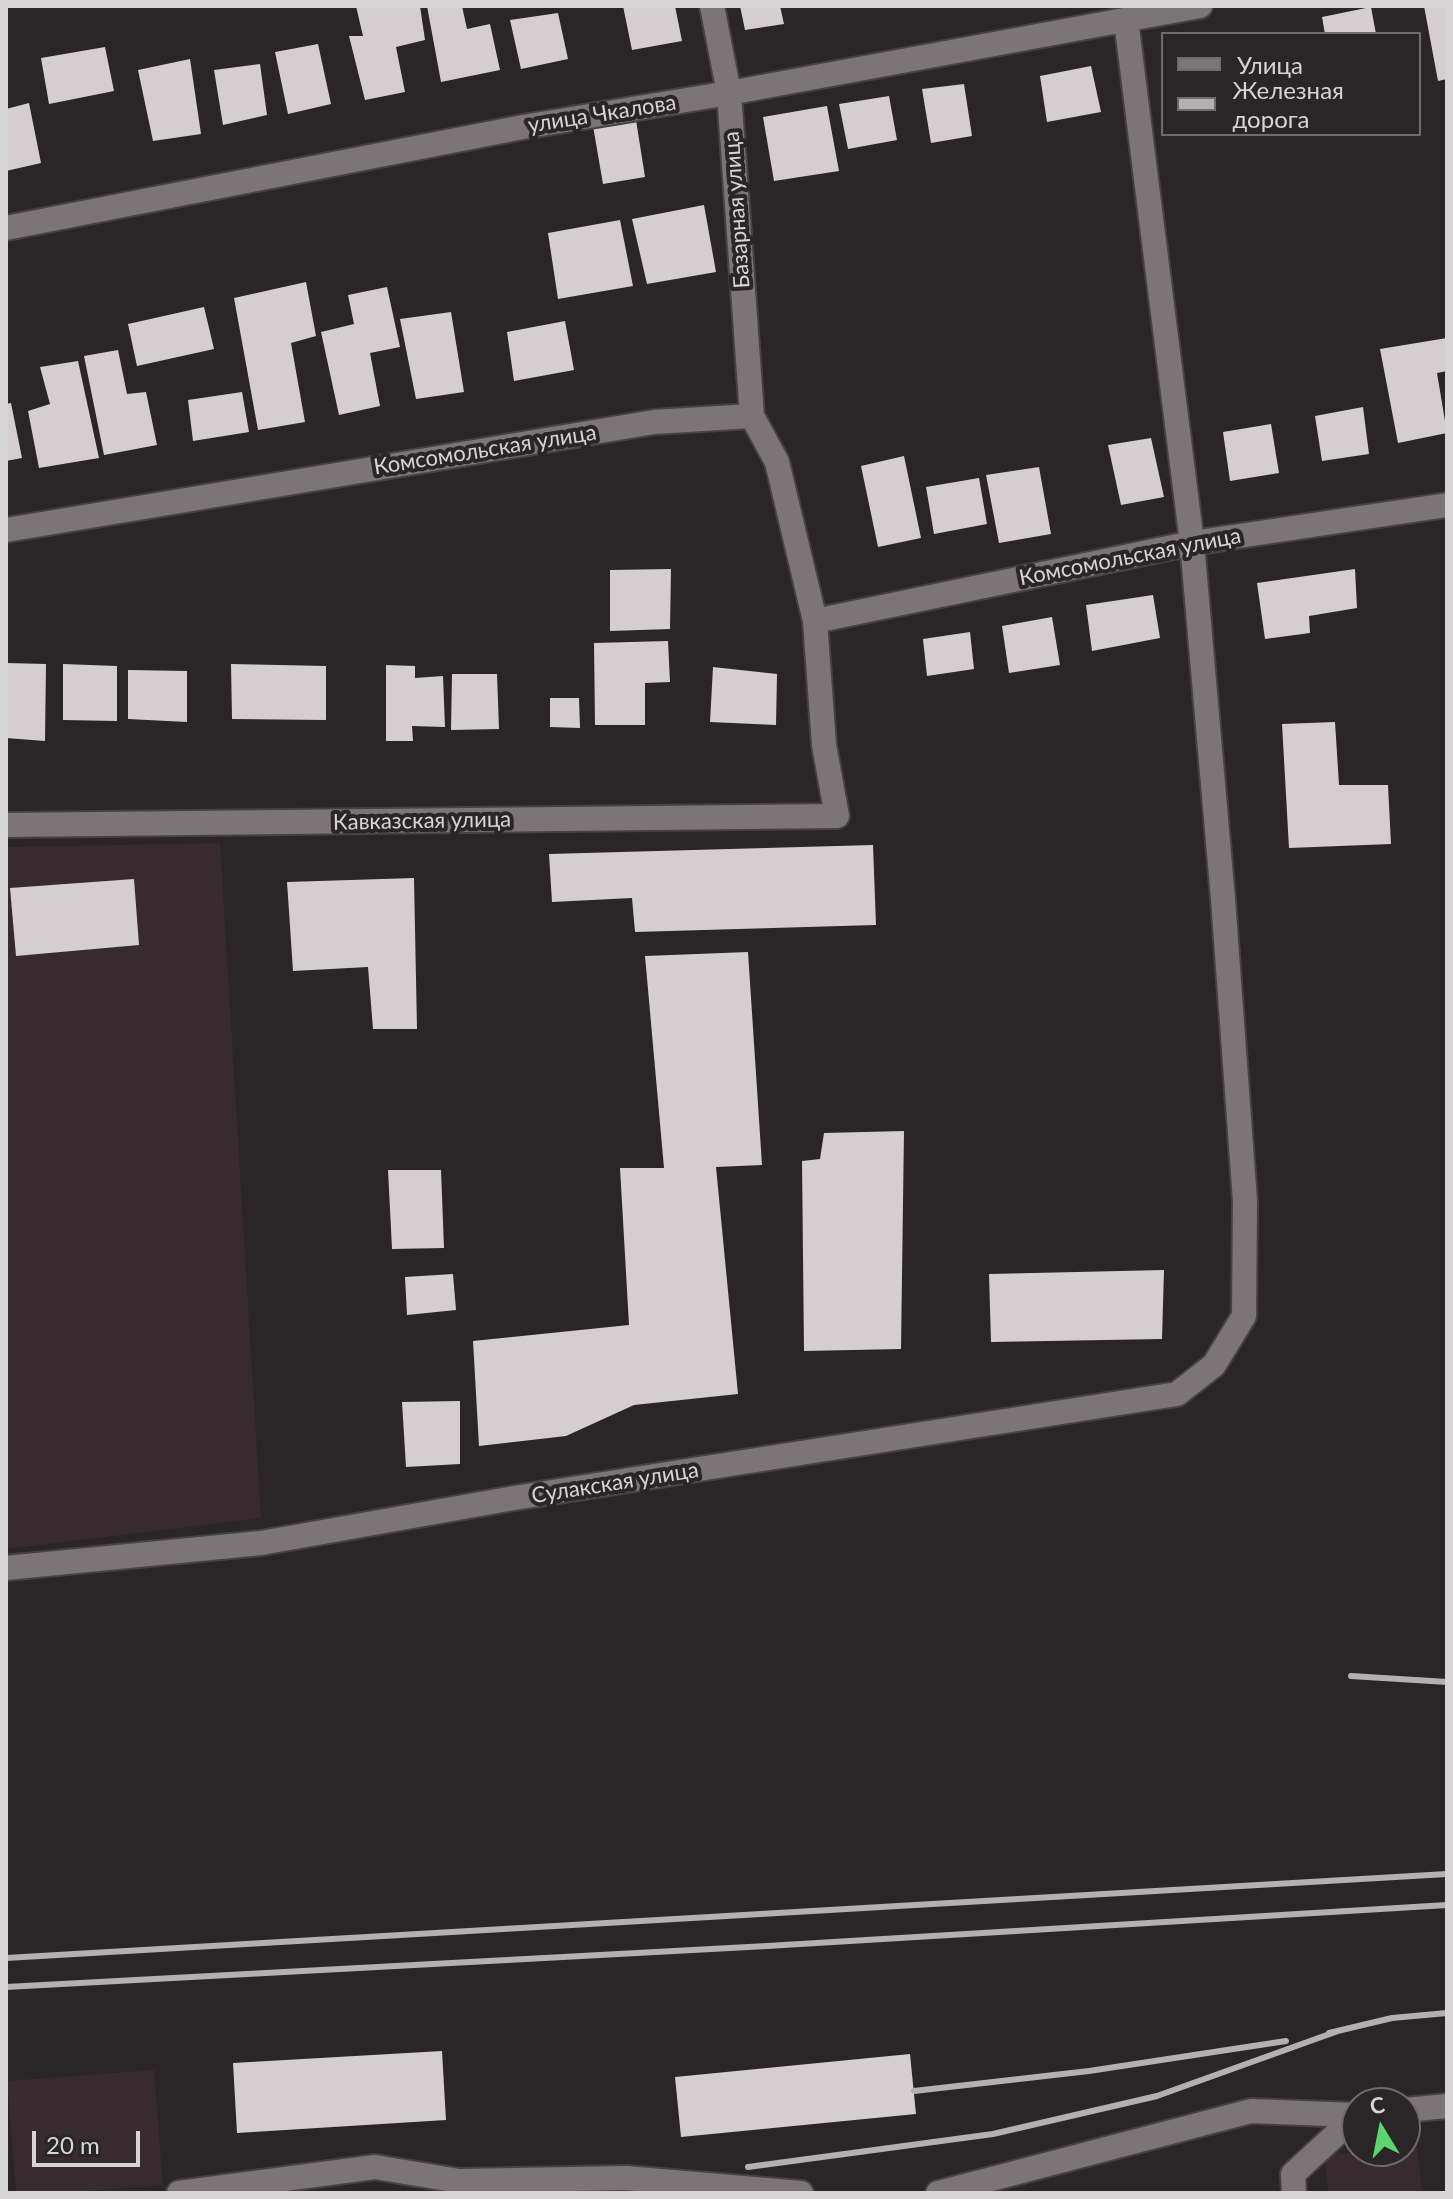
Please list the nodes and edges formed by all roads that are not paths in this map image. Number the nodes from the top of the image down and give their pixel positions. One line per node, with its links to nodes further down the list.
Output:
1 (712, 6): 4 (street, Базарная улица)
2 (1200, 6): 3 (street, улица Чкалова)
3 (1126, 20): 4 (street, улица Чкалова); 9 (street)
4 (729, 93): 5 (street, улица Чкалова); 6 (street, Базарная улица)
5 (6, 228)
6 (752, 416): 8 (street, Комсомольская улица); 10 (street)
7 (1447, 505): 9 (street, Комсомольская улица)
8 (6, 530)
9 (1192, 543): 10 (street, Комсомольская улица); 12 (street, Сулакская улица)
10 (815, 621): 11 (street, Кавказская улица)
11 (6, 825)
12 (6, 1568)
13 (1447, 2106): 14 (street)
14 (1421, 2108)
15 (1341, 2114): 20 (street)
16 (1341, 2129): 21 (street)
17 (460, 2187): 18 (street); 19 (street)
18 (179, 2193)
19 (801, 2193)
20 (938, 2193)
21 (1294, 2193)

